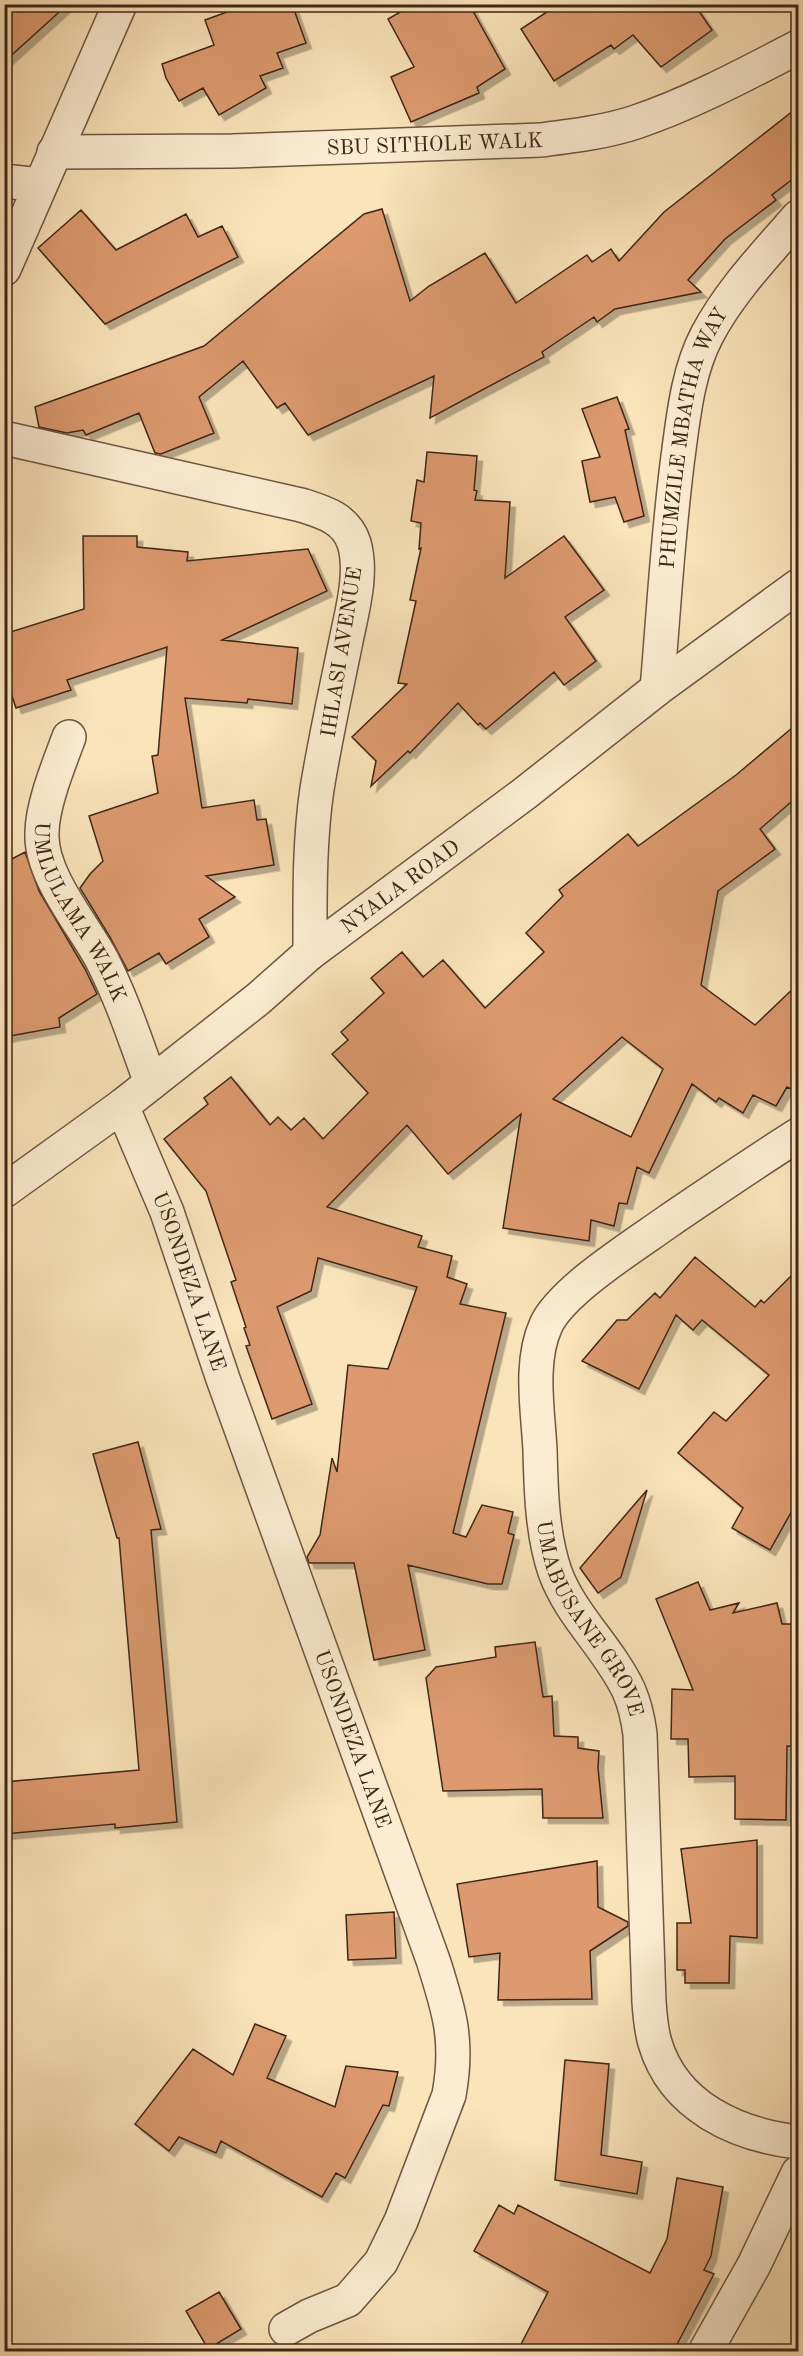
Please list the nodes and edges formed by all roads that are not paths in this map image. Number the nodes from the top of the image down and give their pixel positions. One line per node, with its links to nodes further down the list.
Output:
1 (120, 4): 3 (street)
2 (798, 47): 3 (street, SBU SITHOLE WALK)
3 (54, 152): 5 (street)
4 (4, 181): 5 (street)
5 (40, 185): 7 (street)
6 (798, 217): 10 (street, PHUMZILE MBATHA WAY)
7 (4, 269)
8 (4, 438): 12 (street, IHLASI AVENUE)
9 (798, 586): 10 (street, NYALA ROAD)
10 (657, 689): 12 (street, NYALA ROAD)
11 (69, 737): 13 (street, UMLULAMA WALK)
12 (310, 953): 13 (street, NYALA ROAD)
13 (152, 1083): 14 (street, NYALA ROAD)
14 (122, 1106): 16 (street, NYALA ROAD); 19 (street, USONDEZA LANE)
15 (798, 1135): 17 (street, UMABUSANE GROVE)
16 (4, 1191)
17 (798, 2142)
18 (798, 2173): 20 (street)
19 (286, 2329)
20 (705, 2352)

